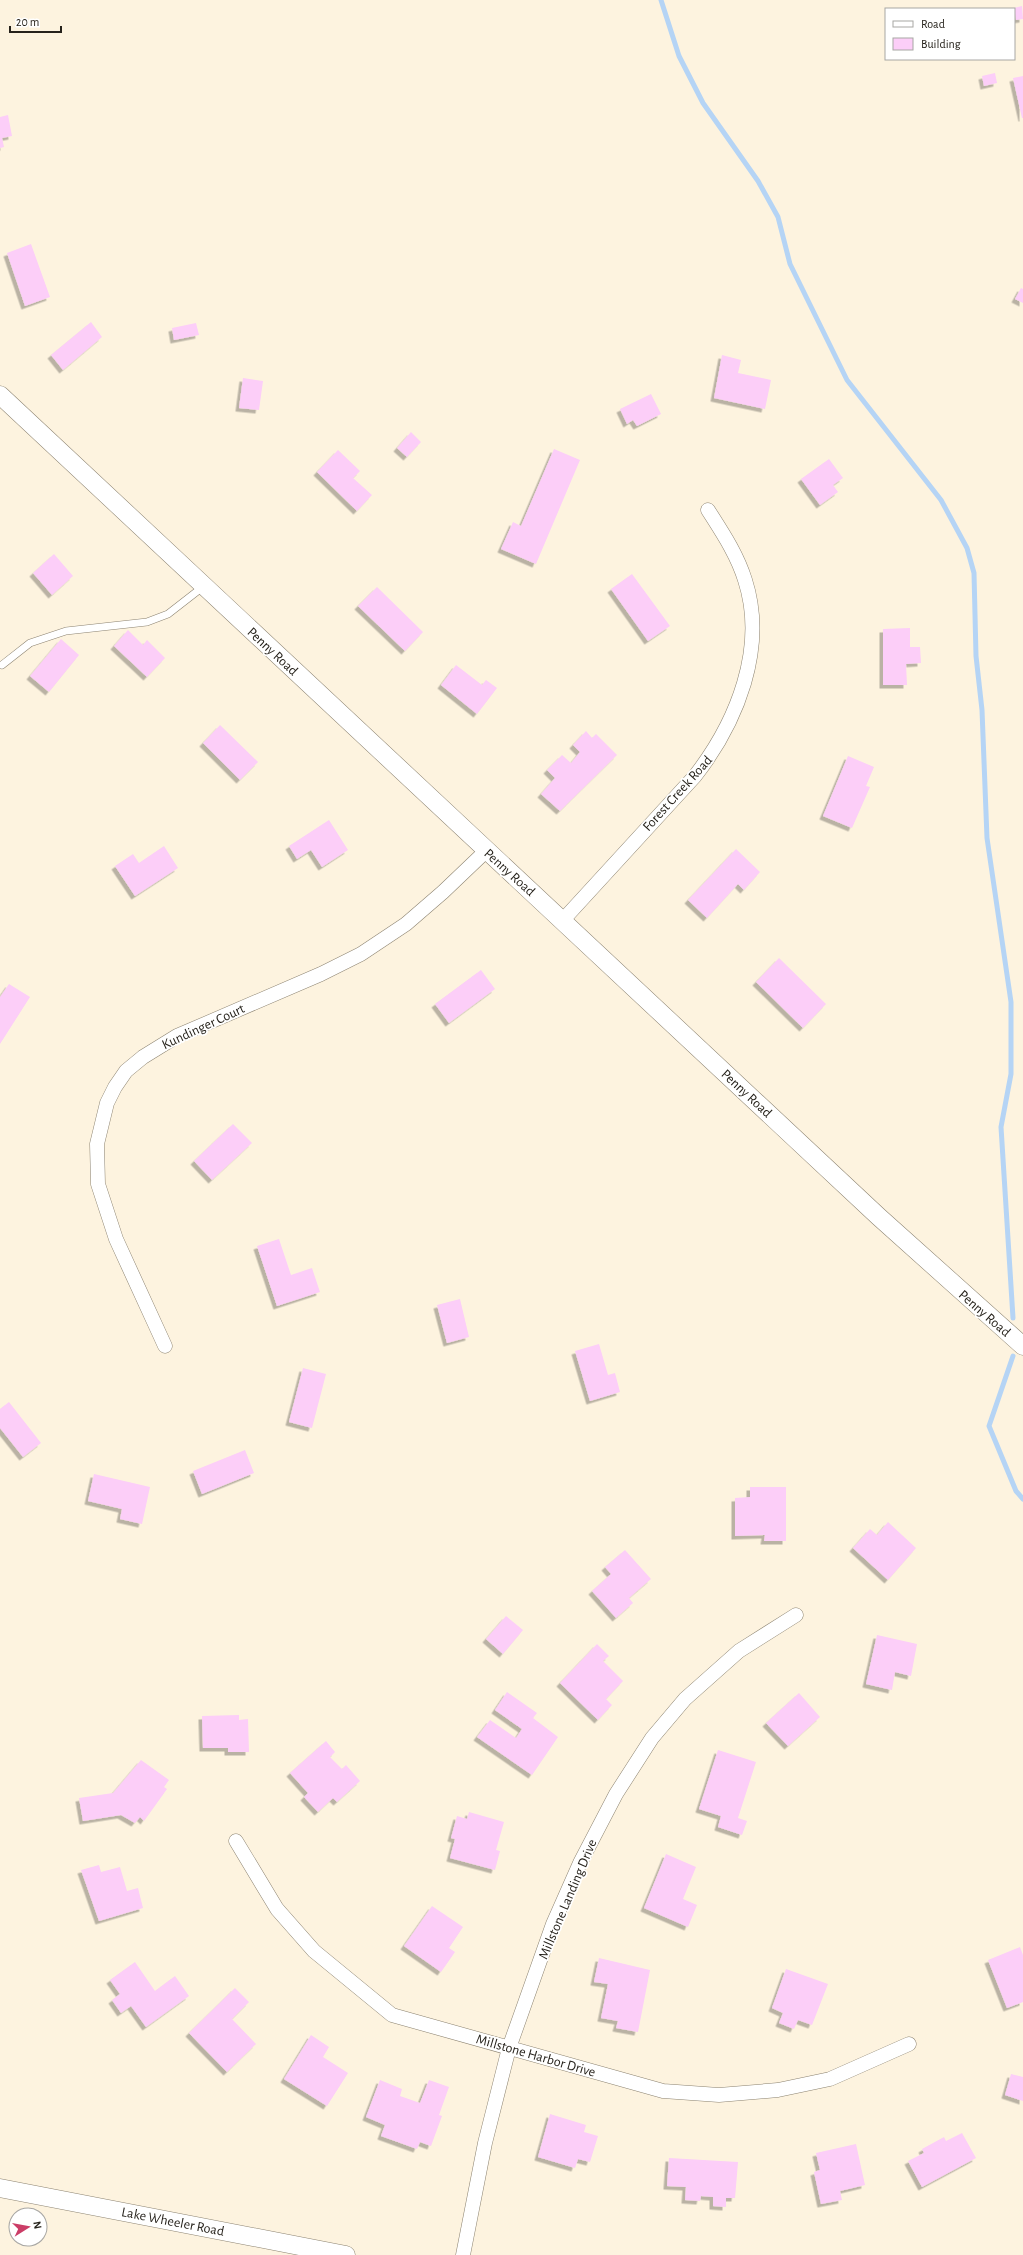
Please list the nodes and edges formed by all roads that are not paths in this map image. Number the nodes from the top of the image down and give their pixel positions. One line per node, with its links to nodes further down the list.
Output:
1 (0, 395): 3 (street, Penny Road)
2 (708, 510): 6 (street, Forest Creek Road)
3 (204, 586): 4 (lane); 5 (street, Penny Road)
4 (2, 665)
5 (486, 850): 6 (street, Penny Road); 7 (street, Kundinger Court)
6 (564, 920): 8 (street, Penny Road)
7 (165, 1346)
8 (1023, 1346)
9 (796, 1616): 12 (street, Millstone Landing Drive)
10 (236, 1841): 12 (street, Millstone Harbor Drive)
11 (909, 2044): 12 (street, Millstone Harbor Drive)
12 (509, 2048): 15 (street, Millstone Landing Drive)
13 (0, 2188): 14 (street, Lake Wheeler Road)
14 (346, 2255)
15 (463, 2255)

